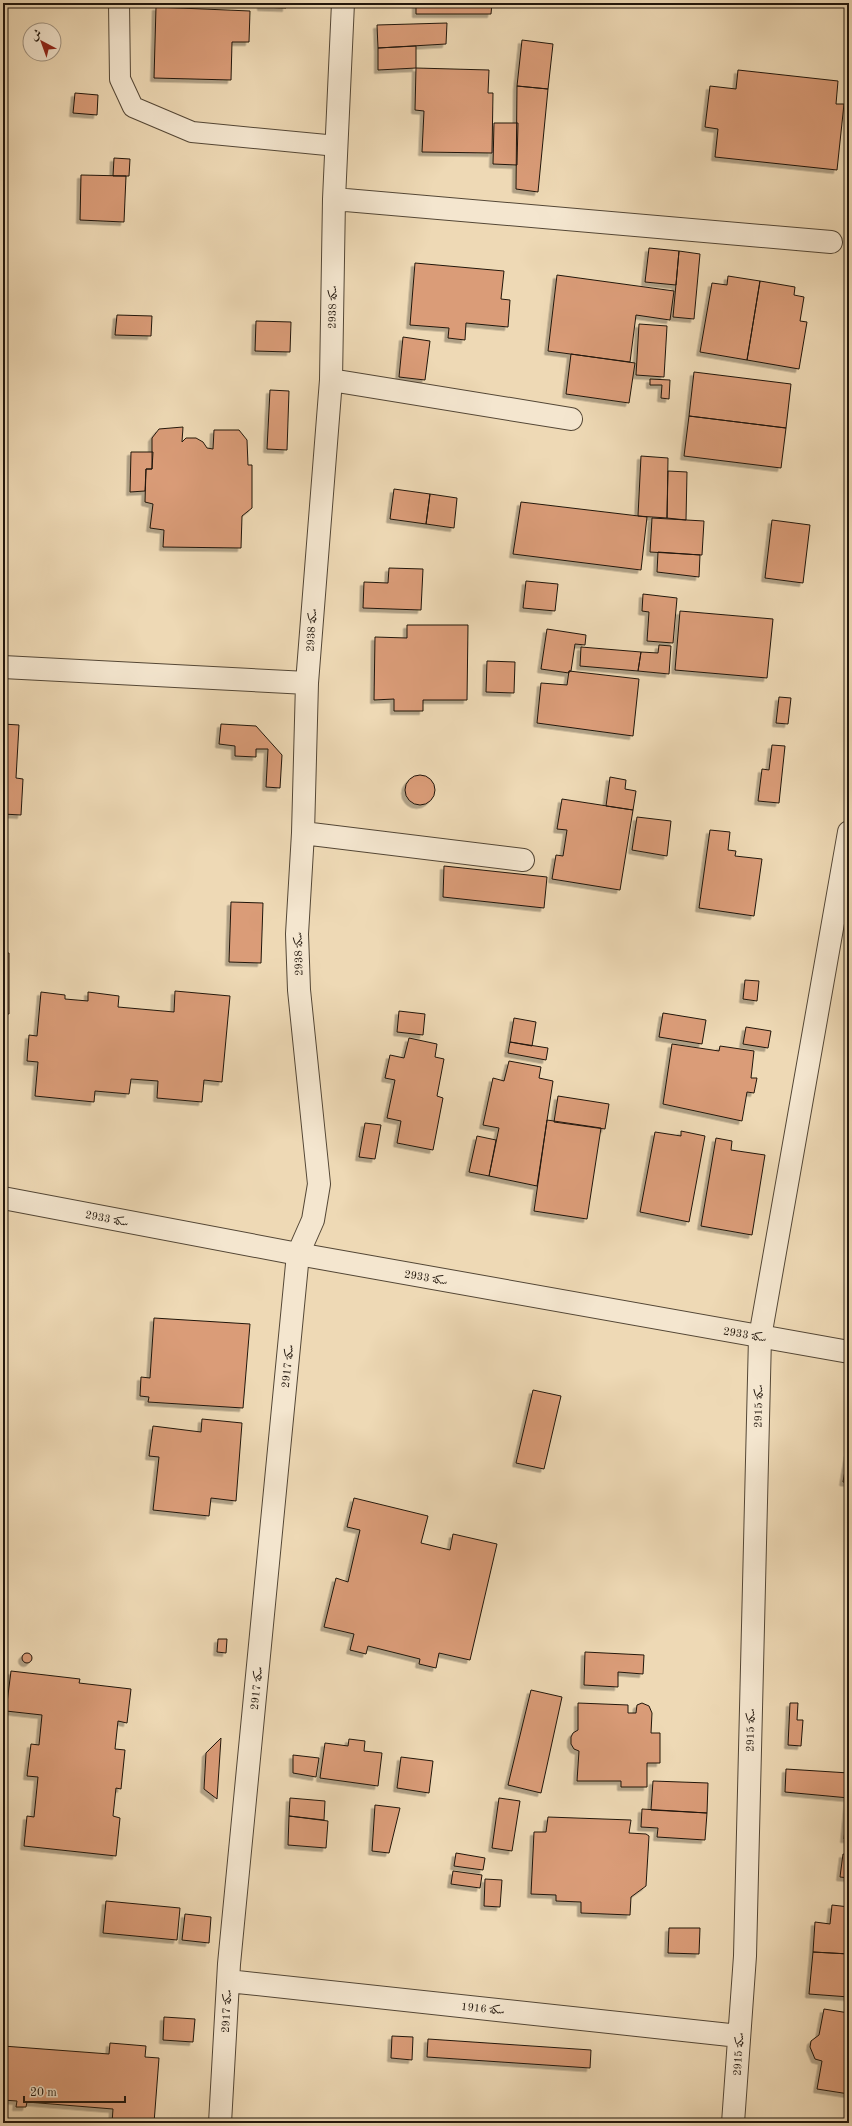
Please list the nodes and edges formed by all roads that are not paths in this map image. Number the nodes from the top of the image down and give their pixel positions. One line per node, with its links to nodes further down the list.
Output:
1 (119, 3): 3 (lane)
2 (343, 3): 3 (street, سكة 2938)
3 (337, 146): 4 (street, سكة 2938)
4 (334, 198): 5 (street); 6 (street, سكة 2938)
5 (831, 242)
6 (331, 380): 7 (street); 9 (street, سكة 2938)
7 (571, 419)
8 (3, 667): 9 (street)
9 (307, 683): 11 (street, سكة 2938)
10 (849, 832): 15 (street, سكة 2915)
11 (303, 833): 12 (street); 14 (street, سكة 2938)
12 (523, 860)
13 (3, 1198): 14 (street, سكة 2933)
14 (298, 1254): 15 (street, سكة 2933); 17 (street, سكة 2917)
15 (760, 1337): 16 (street, سكة 2933); 18 (street, سكة 2915)
16 (849, 1352)
17 (228, 1981): 18 (street, سكة 1916); 19 (street, سكة 2917)
18 (739, 2036): 20 (street, سكة 2915)
19 (220, 2123)
20 (733, 2123)

